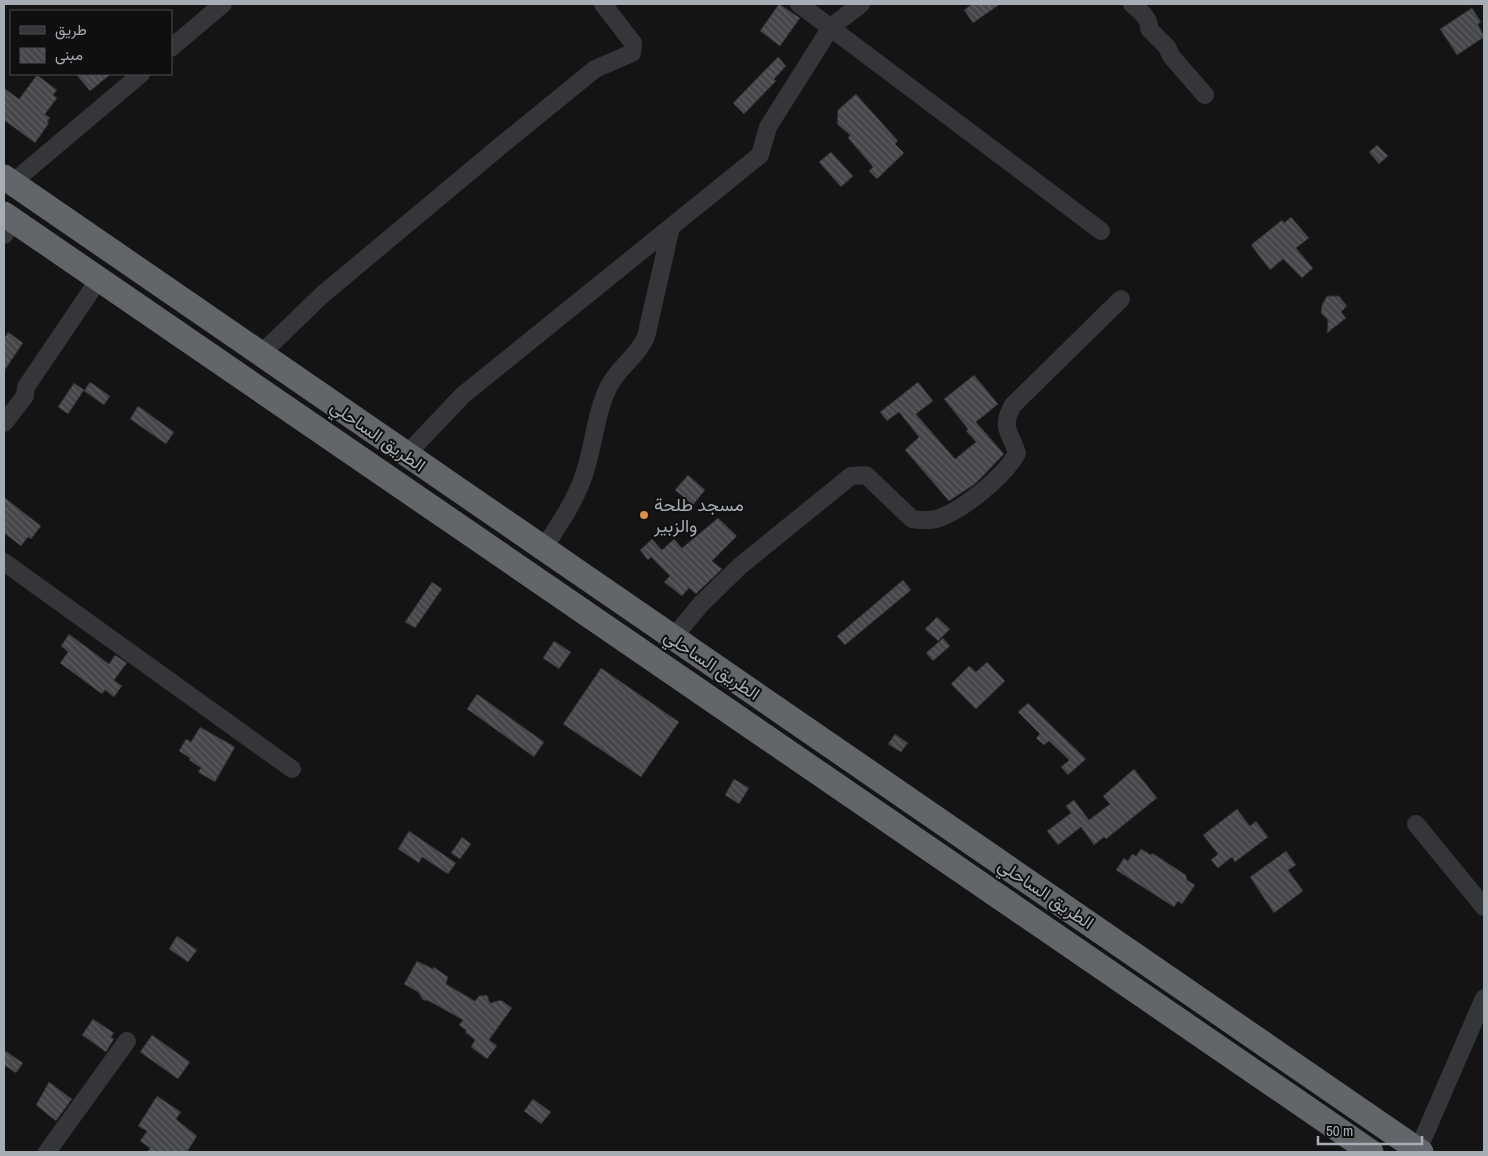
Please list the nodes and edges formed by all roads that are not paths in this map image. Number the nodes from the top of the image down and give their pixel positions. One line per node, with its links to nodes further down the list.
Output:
1 (223, 4): 7 (street)
2 (603, 4): 16 (street)
3 (799, 4): 6 (street)
4 (861, 4): 6 (street)
5 (1132, 4): 9 (street)
6 (831, 27): 12 (street); 13 (street)
7 (172, 47)
8 (140, 75): 10 (street)
9 (1205, 95)
10 (8, 180): 16 (highway, الطريق الساحلي)
11 (7, 223): 14 (highway, الطريق الساحلي)
12 (670, 227): 18 (street); 19 (street)
13 (1101, 231)
14 (99, 279): 17 (street); 29 (highway, الطريق الساحلي)
15 (1122, 299): 21 (street)
16 (261, 354): 18 (highway, الطريق الساحلي)
17 (4, 423)
18 (406, 455): 19 (highway, الطريق الساحلي)
19 (543, 549): 21 (highway, الطريق الساحلي)
20 (4, 562): 22 (street)
21 (672, 638): 27 (highway, الطريق الساحلي)
22 (292, 769)
23 (1416, 824): 24 (street)
24 (1484, 907)
25 (1484, 998): 27 (street)
26 (127, 1041): 28 (street)
27 (1419, 1151)
28 (47, 1152)
29 (1371, 1152)

